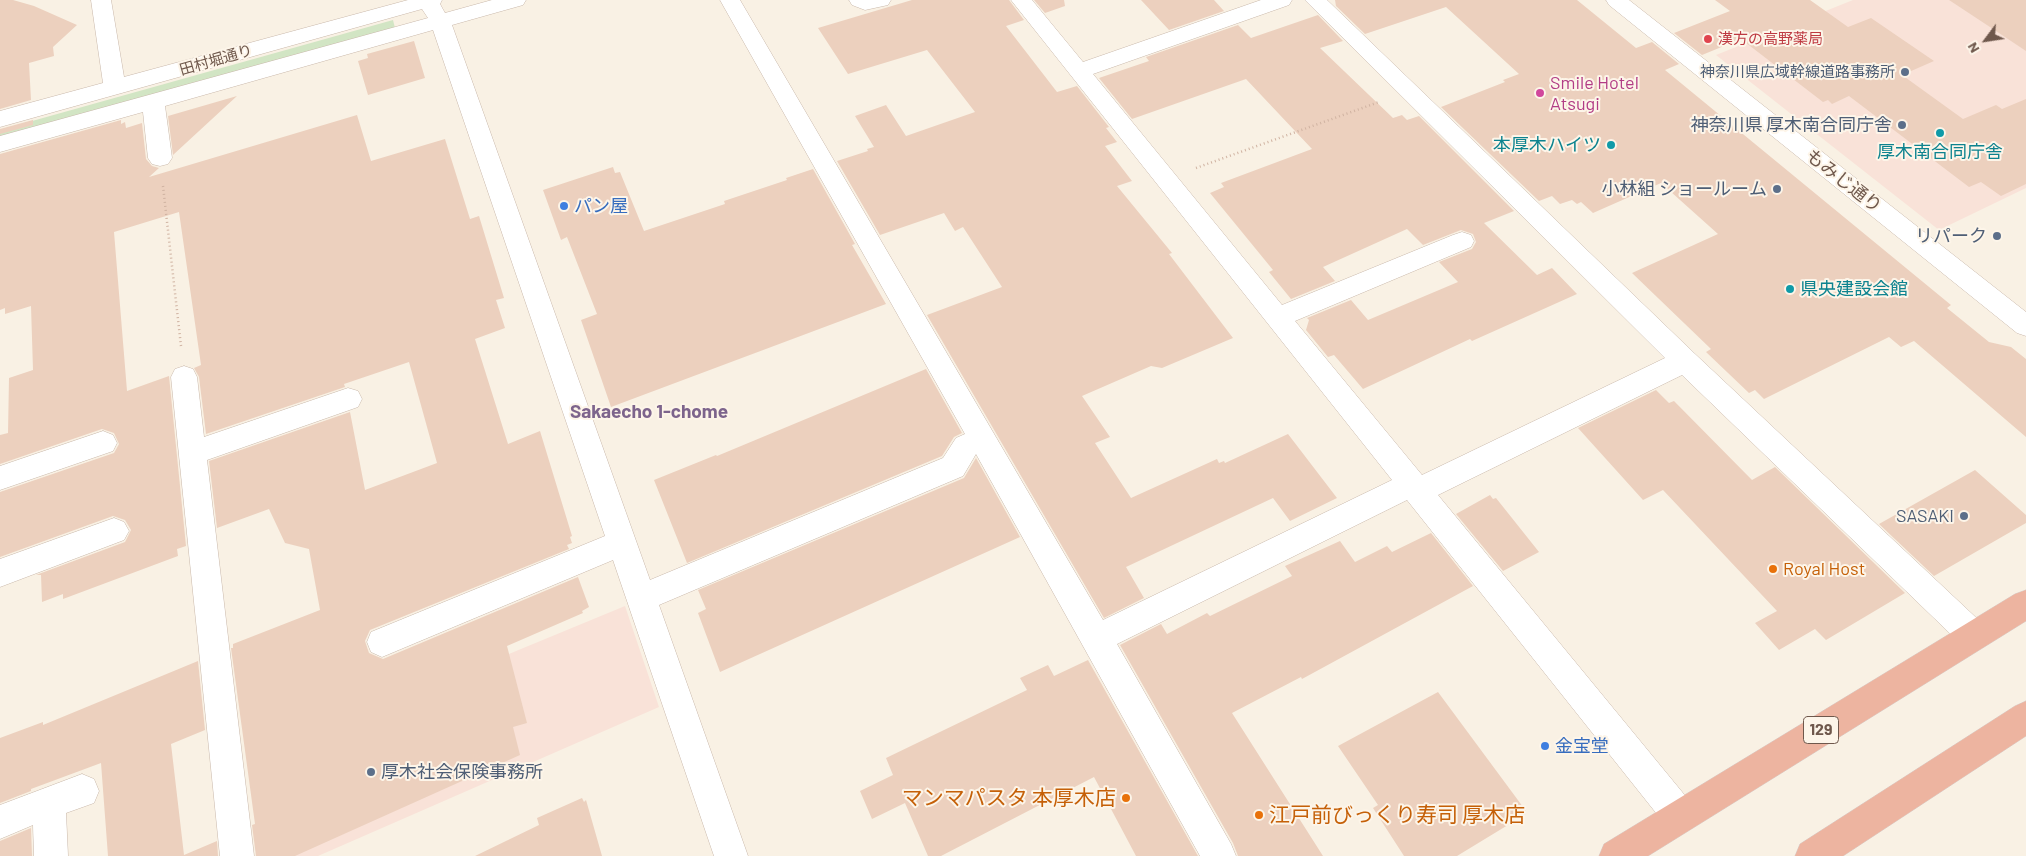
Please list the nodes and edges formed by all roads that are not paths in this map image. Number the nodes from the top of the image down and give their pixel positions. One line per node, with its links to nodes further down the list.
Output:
1 (101, 0): 12 (street)
2 (516, 0): 10 (street)
3 (730, 0): 23 (street)
4 (859, 0): 5 (street)
5 (881, 0)
6 (1021, 0): 11 (street)
7 (1282, 0): 11 (street)
8 (1315, 0): 20 (street)
9 (1616, 0): 19 (street, もみじ通り)
10 (432, 5): 12 (street, 田村堀通り); 13 (street); 29 (street)
11 (1078, 71): 18 (street)
12 (115, 88): 14 (street, 田村堀通り)
13 (153, 100): 15 (street); 16 (street)
14 (0, 119)
15 (0, 144)
16 (160, 158)
17 (1462, 241): 18 (street)
18 (1278, 317): 27 (street)
19 (2026, 326)
20 (1686, 361): 27 (street); 33 (street)
21 (184, 377): 25 (street)
22 (348, 399): 25 (street)
23 (982, 439): 31 (street); 34 (street)
24 (103, 443): 26 (street)
25 (193, 453): 42 (street)
26 (0, 478)
27 (1415, 488): 34 (street); 39 (street)
28 (114, 531): 30 (street)
29 (622, 543): 31 (street); 35 (street)
30 (0, 573)
31 (641, 598): 43 (street)
32 (2026, 604): 33 (highway, 129)
33 (1974, 636): 39 (highway, 129)
34 (1097, 638): 44 (street)
35 (382, 642)
36 (2026, 717): 46 (highway)
37 (82, 790): 38 (street)
38 (49, 802): 40 (street); 41 (street)
39 (1680, 816): 45 (highway, 129)
40 (0, 822)
41 (51, 856)
42 (237, 856)
43 (730, 856)
44 (1219, 856)
45 (1616, 856)
46 (1812, 856)

